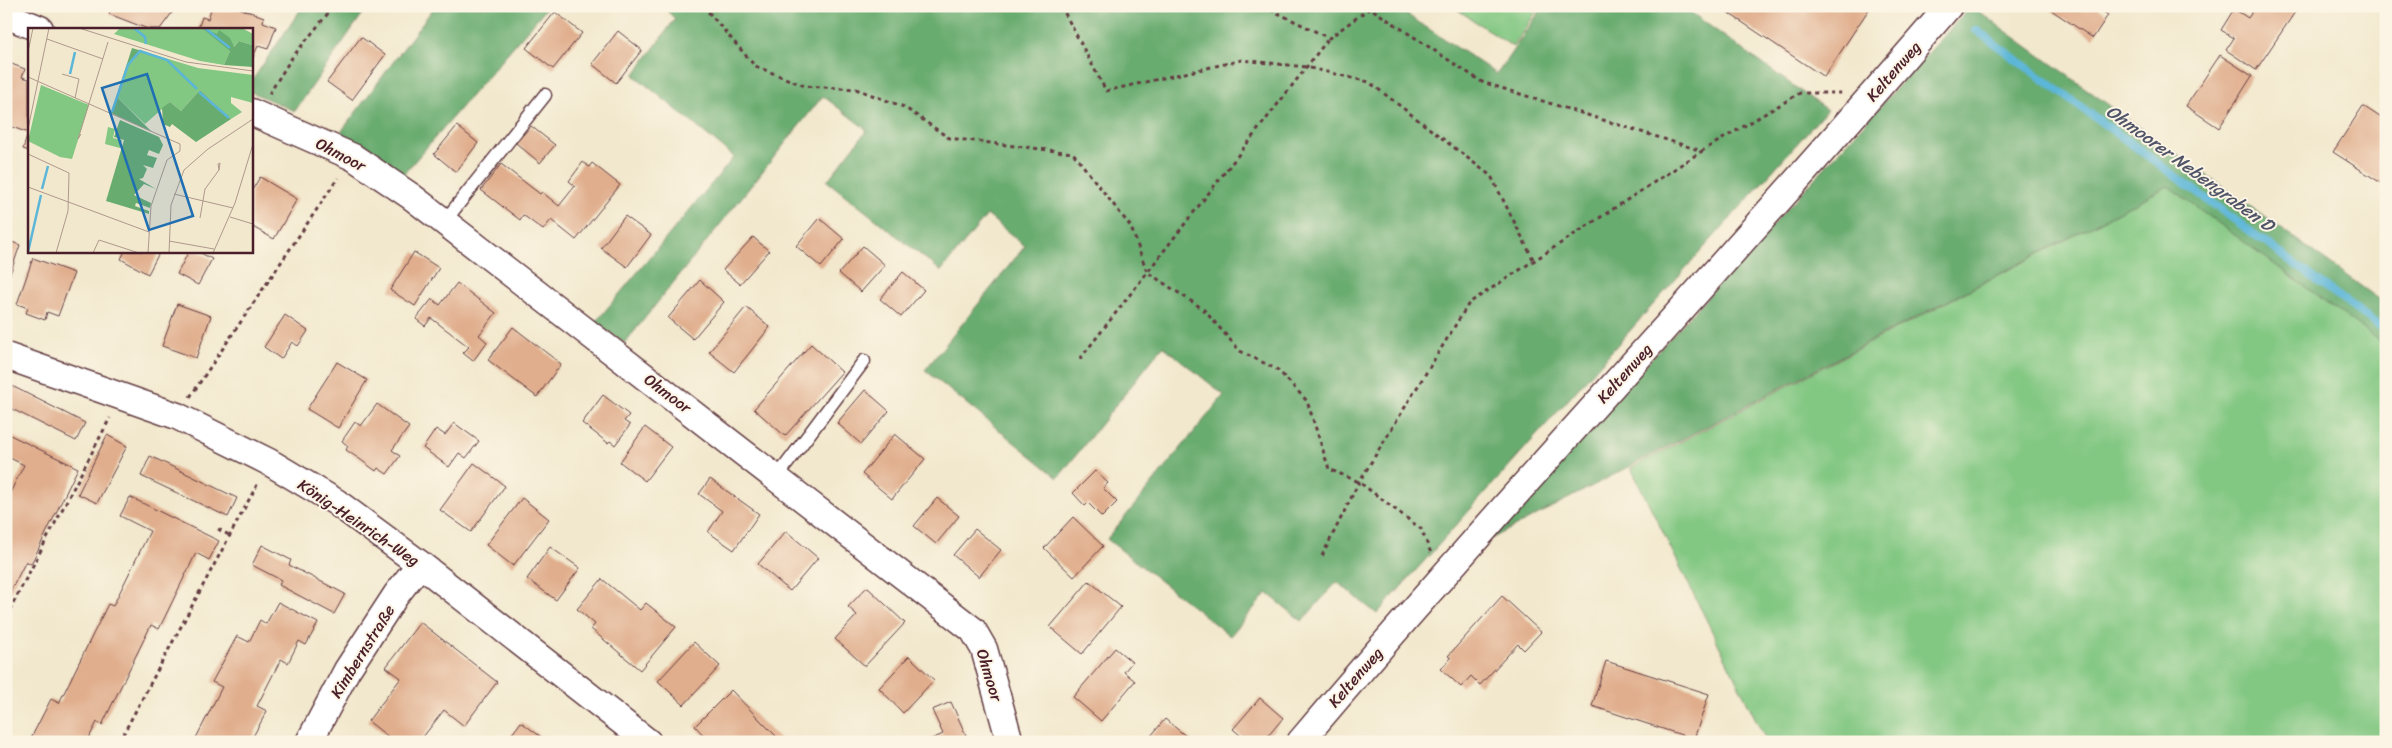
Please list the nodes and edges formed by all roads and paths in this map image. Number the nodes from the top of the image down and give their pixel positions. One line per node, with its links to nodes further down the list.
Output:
1 (334, 6): 12 (path)
2 (703, 6): 17 (path)
3 (1061, 6): 9 (path)
4 (1263, 6): 8 (path)
5 (1949, 6): 10 (street, Keltenweg)
6 (6, 16): 7 (street)
7 (37, 28)
8 (1329, 38): 9 (path); 13 (path)
9 (1306, 67): 16 (path); 17 (path)
10 (1875, 92): 13 (path); 30 (street, Keltenweg)
11 (545, 95): 15 (lane)
12 (254, 113): 14 (street, Ohmoor)
13 (1702, 151): 16 (path)
14 (353, 157): 15 (street, Ohmoor); 22 (path)
15 (444, 222): 24 (street, Ohmoor)
16 (1533, 259): 25 (path)
17 (1147, 272): 19 (path); 25 (path)
18 (6, 356): 21 (street, König-Heinrich-Weg)
19 (1080, 359)
20 (864, 361): 24 (lane)
21 (121, 396): 22 (street, König-Heinrich-Weg); 31 (path)
22 (177, 416): 23 (street, König-Heinrich-Weg)
23 (268, 462): 27 (path); 29 (street, König-Heinrich-Weg)
24 (777, 477): 35 (street, Ohmoor)
25 (1359, 482): 28 (path); 30 (path)
26 (218, 529): 27 (path)
27 (229, 535): 32 (path)
28 (1322, 556)
29 (420, 564): 33 (street, Kimbernstraße); 34 (street, König-Heinrich-Weg)
30 (1442, 577): 36 (street, Keltenweg)
31 (6, 617)
32 (119, 742)
33 (309, 742)
34 (648, 742)
35 (1010, 742)
36 (1300, 742)

